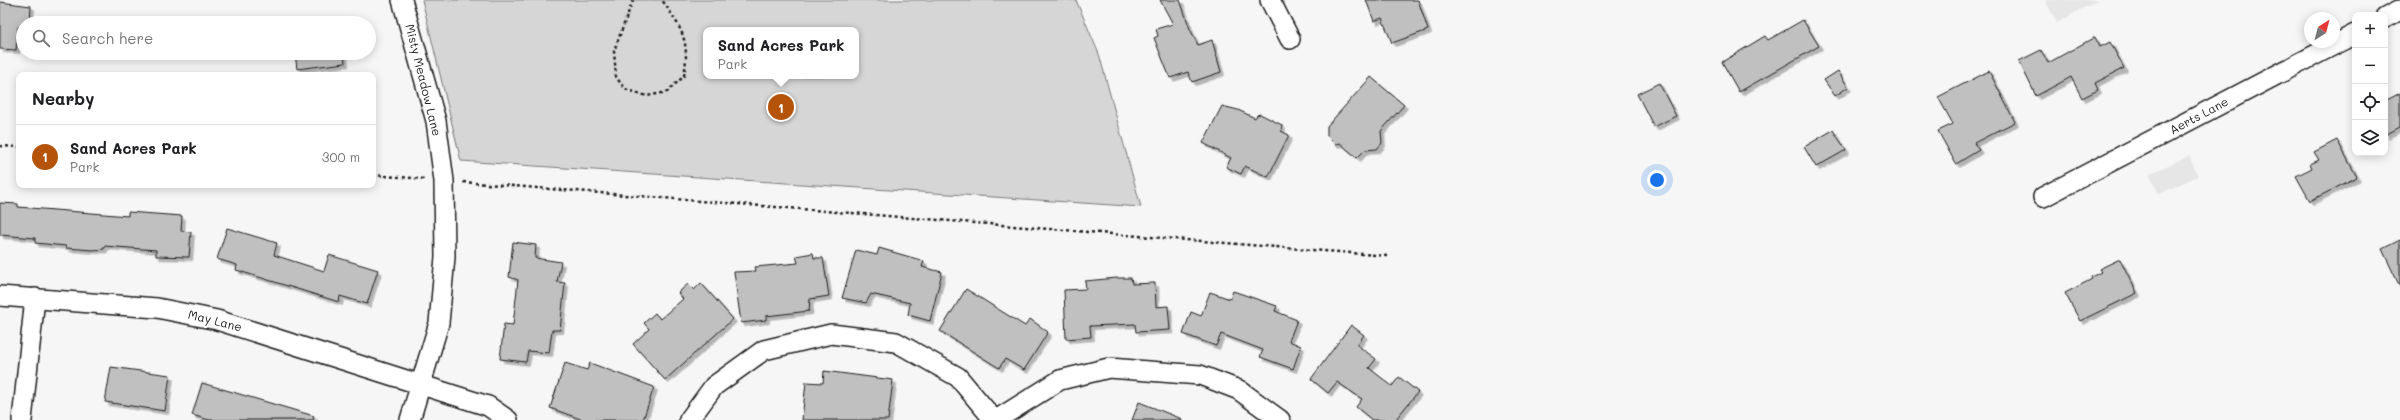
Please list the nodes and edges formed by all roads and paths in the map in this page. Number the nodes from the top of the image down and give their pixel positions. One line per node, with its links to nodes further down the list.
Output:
1 (402, 0): 12 (street, Misty Meadow Lane)
2 (633, 0): 3 (path)
3 (662, 0)
4 (1270, 0): 8 (street)
5 (2400, 10): 6 (street)
6 (2388, 16)
7 (2352, 36): 13 (street, Aerts Lane)
8 (1290, 39)
9 (0, 146): 10 (path)
10 (16, 147)
11 (376, 175): 12 (path)
12 (444, 181): 14 (path); 17 (street, Misty Meadow Lane)
13 (2044, 197)
14 (1388, 256)
15 (0, 296): 16 (street, May Lane)
16 (35, 298): 17 (street, May Lane); 19 (street)
17 (422, 385): 20 (street, Misty Meadow Lane); 21 (street, May Lane)
18 (1276, 417): 23 (street)
19 (22, 420)
20 (410, 420)
21 (508, 420)
22 (689, 420): 23 (street)
23 (995, 420)

